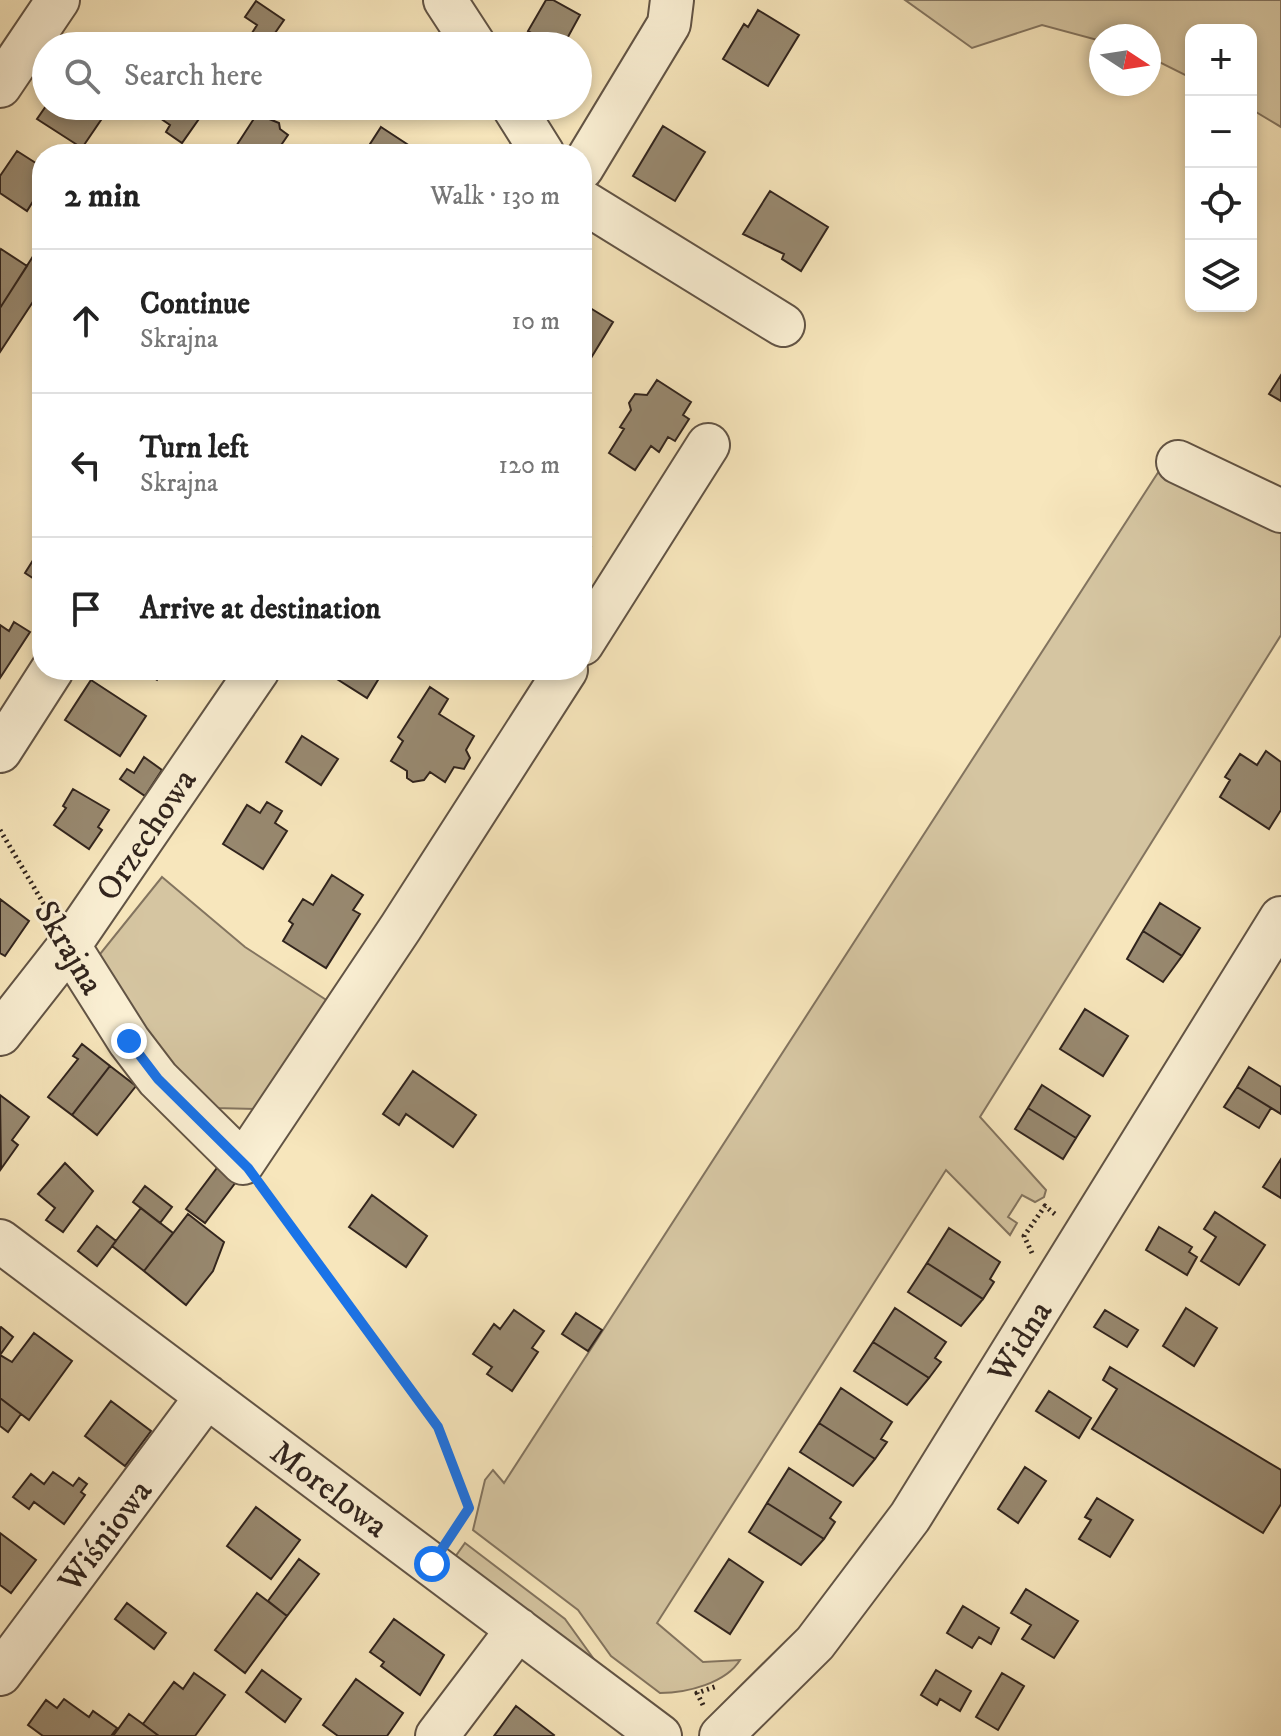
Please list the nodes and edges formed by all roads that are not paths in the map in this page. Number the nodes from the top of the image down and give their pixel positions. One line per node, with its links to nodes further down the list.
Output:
1 (58, 0): 4 (street)
2 (445, 0): 5 (street)
3 (672, 0): 10 (street)
4 (36, 32)
5 (466, 32)
6 (32, 39): 7 (street)
7 (0, 86)
8 (522, 120): 9 (street)
9 (537, 144)
10 (592, 151)
11 (592, 207): 12 (street)
12 (783, 325)
13 (708, 445): 16 (street)
14 (1178, 462): 15 (street)
15 (1281, 511)
16 (592, 628)
17 (46, 680): 20 (street)
18 (251, 680): 22 (street, Orzechowa)
19 (546, 680): 22 (street, Skrajna)
20 (0, 751)
21 (1281, 918): 30 (street, Widna)
22 (69, 946): 23 (street, Orzechowa)
23 (0, 1034)
24 (0, 1241): 25 (street, Morelowa)
25 (207, 1396): 26 (street, Morelowa); 27 (street, Wiśniowa)
26 (518, 1629): 28 (street); 29 (street, Morelowa)
27 (0, 1674)
28 (437, 1736)
29 (660, 1736)
30 (721, 1736)

